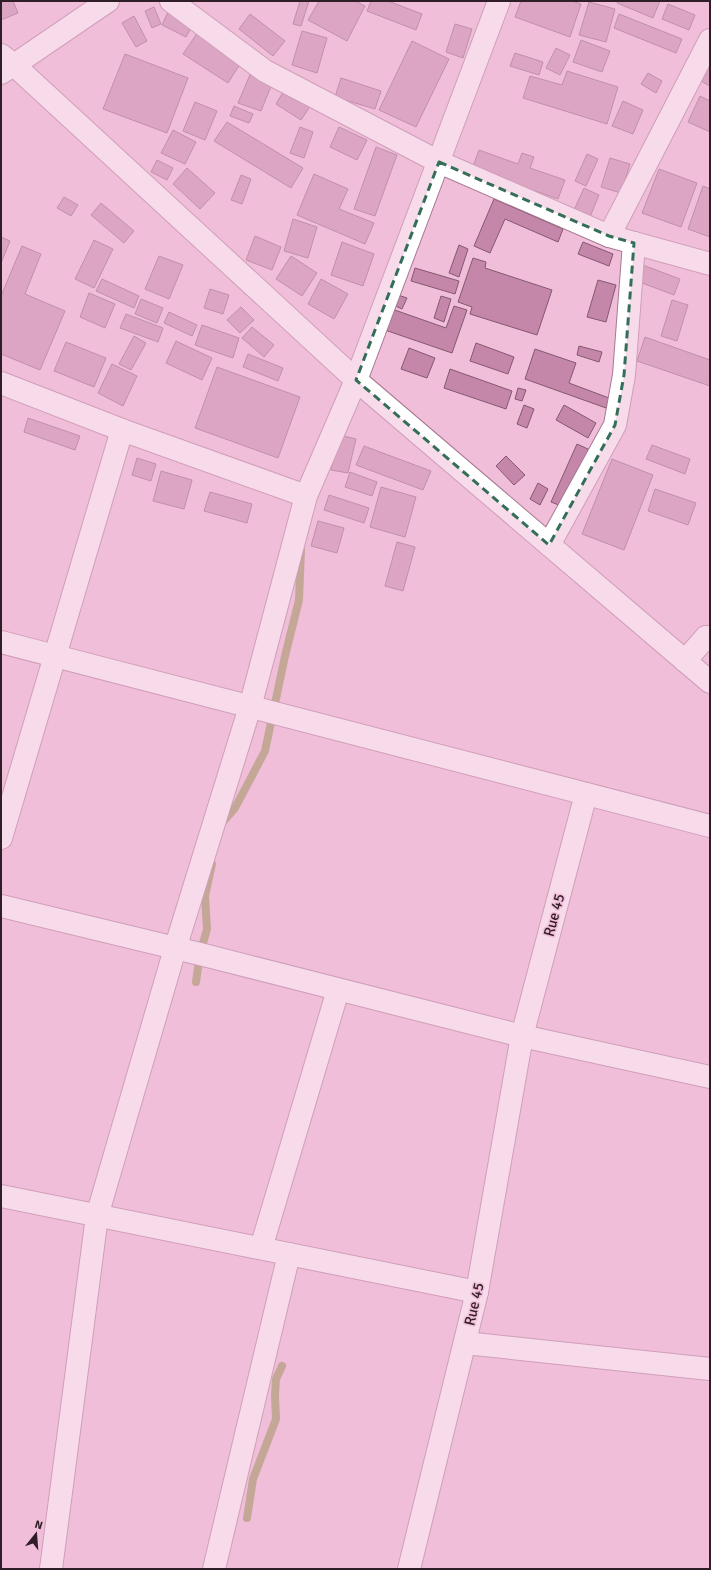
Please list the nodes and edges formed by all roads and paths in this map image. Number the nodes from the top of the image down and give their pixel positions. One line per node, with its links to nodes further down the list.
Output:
1 (108, 1): 5 (street)
2 (171, 1): 6 (street)
3 (499, 1): 6 (street)
4 (708, 45): 7 (street)
5 (5, 64): 10 (street)
6 (439, 162): 7 (street); 10 (street)
7 (609, 236): 8 (street)
8 (634, 243): 9 (street); 14 (street)
9 (710, 264)
10 (356, 380): 13 (street); 14 (street)
11 (1, 383): 12 (street)
12 (122, 430): 13 (street); 17 (street)
13 (306, 496): 20 (street)
14 (549, 545): 18 (street)
15 (708, 637): 18 (street)
16 (1, 642): 17 (street)
17 (54, 656): 20 (street); 23 (street)
18 (685, 661): 19 (street)
19 (710, 682)
20 (250, 707): 21 (street); 25 (street)
21 (586, 794): 22 (street); 27 (street, Rue 45)
22 (710, 826)
23 (1, 838)
24 (1, 906): 25 (street)
25 (175, 949): 26 (street); 30 (street)
26 (338, 990): 27 (street); 31 (street)
27 (522, 1036): 28 (street); 33 (street, Rue 45)
28 (709, 1075)
29 (1, 1196): 30 (street)
30 (97, 1216): 31 (street); 36 (street)
31 (261, 1248): 32 (street)
32 (289, 1254): 33 (street); 37 (street)
33 (478, 1292): 34 (street, Rue 45)
34 (465, 1343): 35 (street); 38 (street, Rue 45)
35 (710, 1369)
36 (50, 1569)
37 (214, 1569)
38 (409, 1569)

